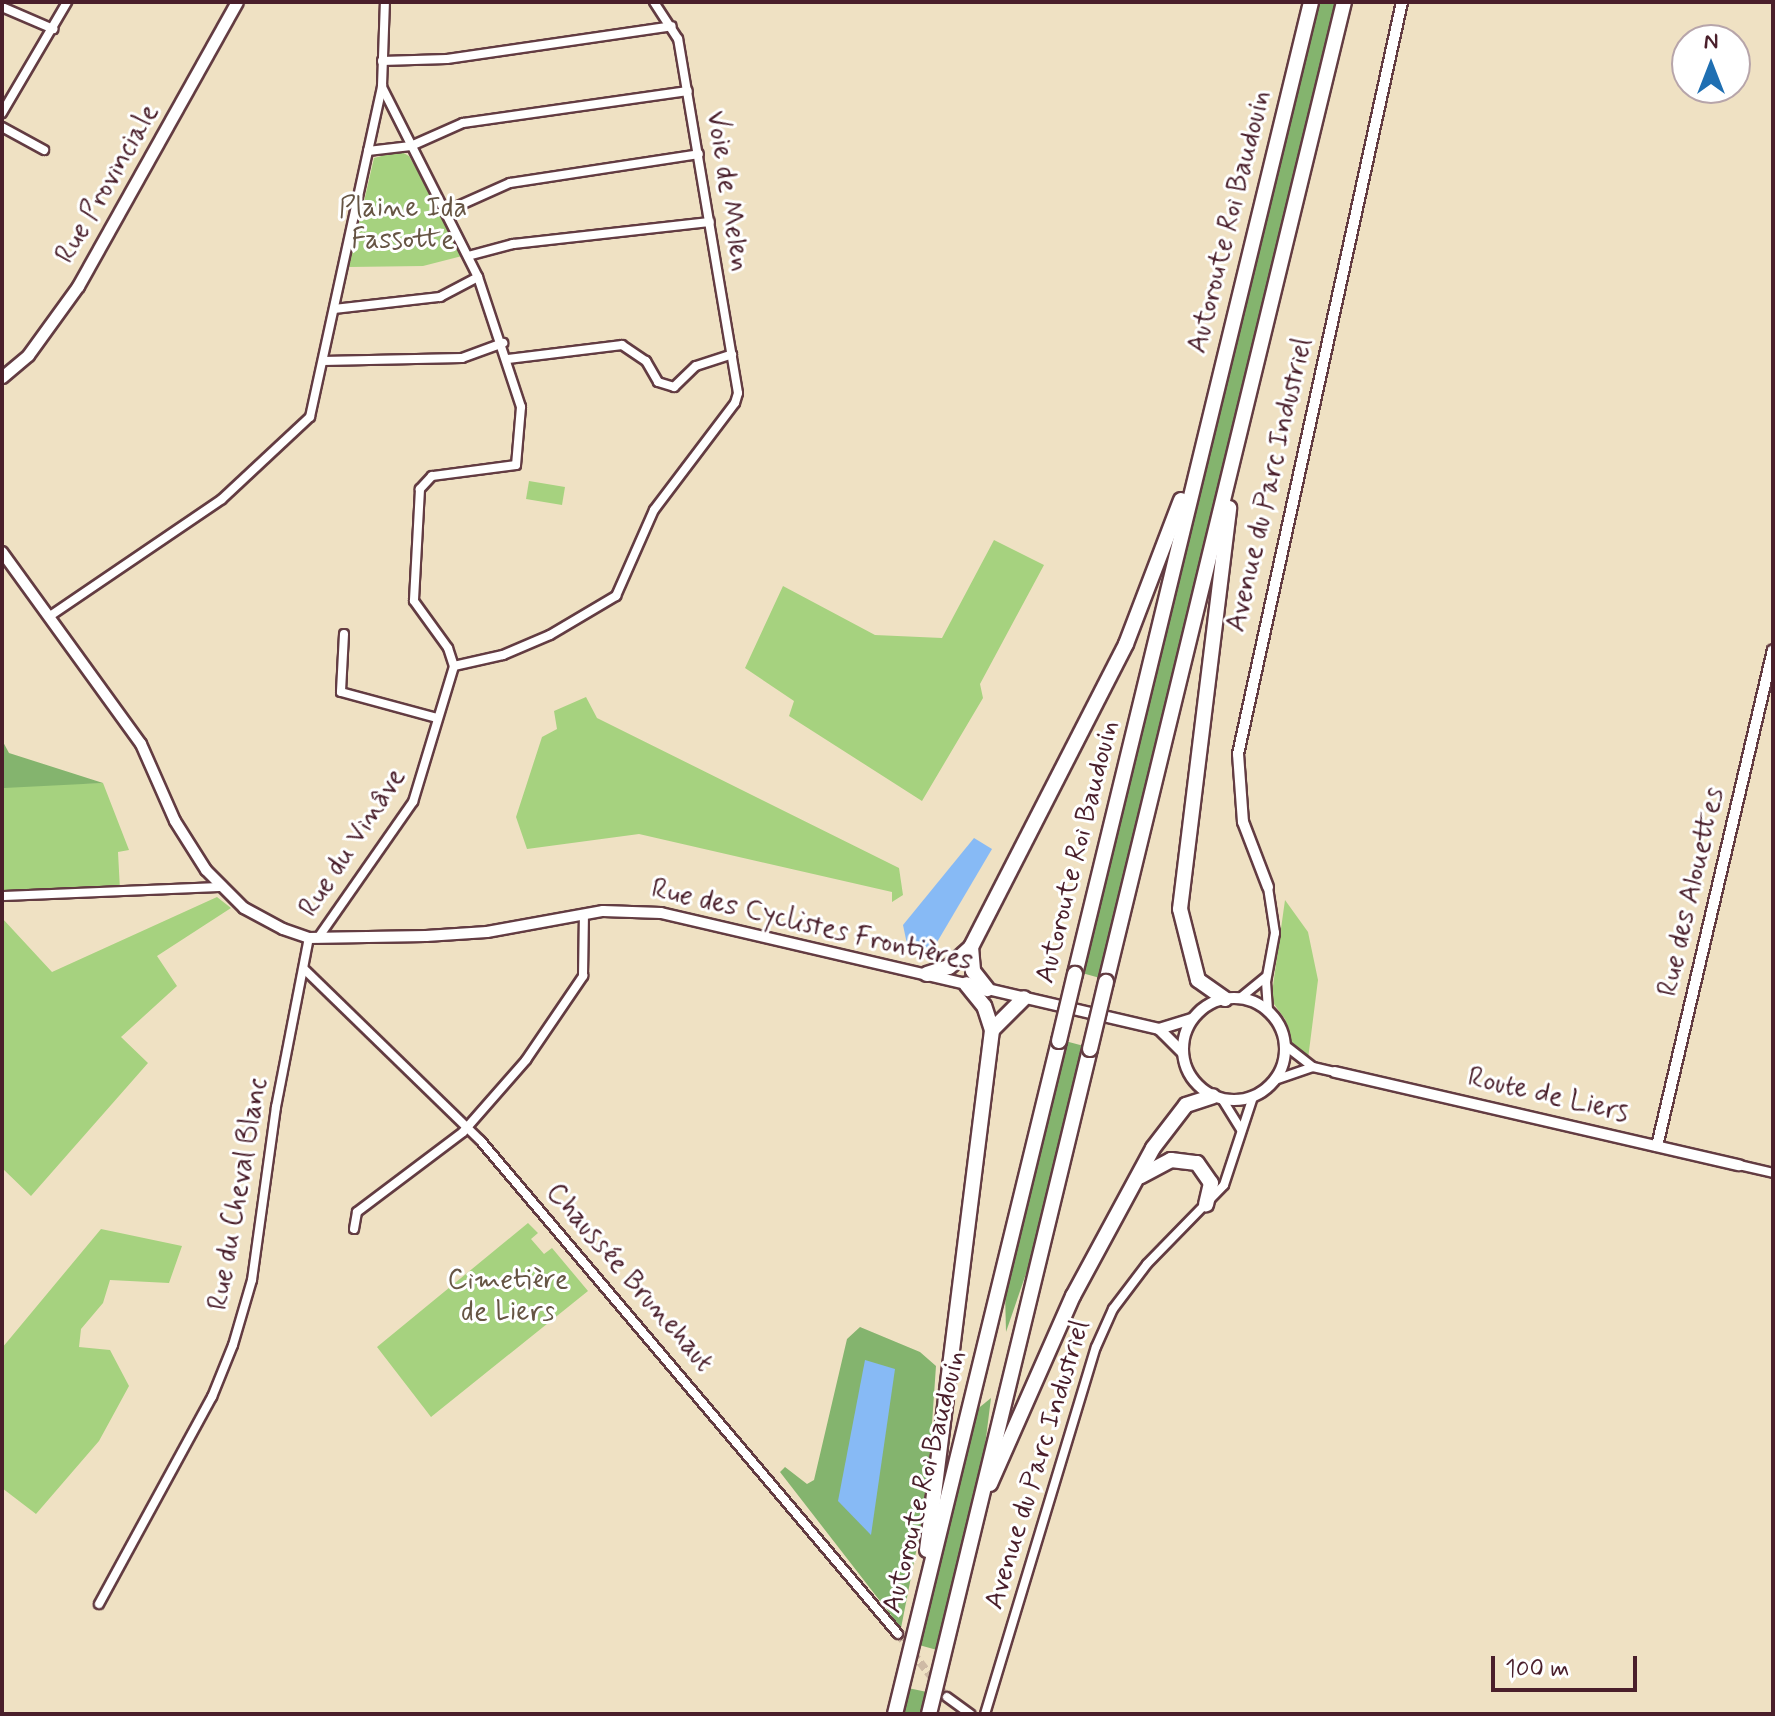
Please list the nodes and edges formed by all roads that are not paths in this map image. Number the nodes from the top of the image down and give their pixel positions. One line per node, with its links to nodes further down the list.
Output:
1 (67, 2): 10 (street)
2 (237, 2): 29 (main road, Rue Provinciale)
3 (385, 2): 11 (street)
4 (654, 2): 9 (street, Voie de Melen)
5 (1311, 2): 30 (highway, Autoroute Roi Baudouin)
6 (1344, 2): 31 (highway, Autoroute Roi Baudouin)
7 (1402, 2): 39 (street, Avenue du Parc Industriel)
8 (2, 7): 10 (street)
9 (672, 26): 11 (street); 13 (street, Voie de Melen)
10 (53, 29): 14 (street)
11 (382, 61): 12 (street)
12 (382, 86): 16 (street); 18 (street)
13 (688, 91): 16 (street); 19 (street, Voie de Melen)
14 (2, 113)
15 (2, 127): 17 (street)
16 (411, 146): 18 (street); 20 (street)
17 (44, 150)
18 (368, 151): 24 (street)
19 (699, 154): 20 (street); 21 (street, Voie de Melen)
20 (447, 211): 22 (street)
21 (710, 222): 22 (street); 26 (street, Voie de Melen)
22 (468, 256): 23 (street)
23 (478, 277): 24 (street); 25 (street)
24 (334, 309): 28 (street)
25 (503, 343): 27 (street); 28 (street)
26 (732, 354): 27 (street); 36 (street, Voie de Melen)
27 (508, 359): 36 (street)
28 (323, 361): 33 (street)
29 (2, 377)
30 (1196, 471): 43 (highway); 72 (highway, Autoroute Roi Baudouin, bridge)
31 (1226, 488): 51 (highway); 71 (highway, Autoroute Roi Baudouin, bridge)
32 (2, 552): 33 (street)
33 (50, 616): 38 (street)
34 (344, 634): 37 (street)
35 (1773, 650): 65 (street, Rue des Alouettes)
36 (454, 666): 37 (street, Rue du Vinâve)
37 (437, 718): 42 (street, Rue du Vinâve)
38 (221, 887): 40 (street); 42 (street)
39 (1268, 887): 46 (street, Avenue du Parc Industriel)
40 (2, 896)
41 (584, 915): 42 (street, Rue des Cyclistes Frontières); 45 (street, Rue des Cyclistes Frontières); 63 (street)
42 (314, 938): 44 (street, Rue du Cheval Blanc)
43 (971, 947): 45 (highway); 48 (highway)
44 (305, 970): 63 (street, Chaussée Brunehaut); 73 (street, Rue du Cheval Blanc)
45 (927, 974): 47 (street, Rue des Cyclistes Frontières)
46 (1267, 976): 50 (street); 52 (street, Avenue du Parc Industriel)
47 (966, 984): 48 (street, Rue des Cyclistes Frontières); 55 (highway)
48 (987, 989): 49 (street, Rue des Cyclistes Frontières)
49 (1024, 998): 54 (street, Rue des Cyclistes Frontières); 55 (highway)
50 (1240, 998): 51 (street); 52 (street)
51 (1225, 999): 53 (street)
52 (1268, 1010): 56 (street)
53 (1194, 1018): 54 (street); 57 (street)
54 (1159, 1029): 57 (street)
55 (992, 1030): 72 (highway)
56 (1286, 1046): 58 (street, Route de Liers); 60 (street)
57 (1183, 1053): 62 (street)
58 (1313, 1067): 59 (street, Route de Liers); 60 (street)
59 (1335, 1072): 65 (street, Route de Liers)
60 (1275, 1080): 61 (street)
61 (1253, 1097): 62 (street); 64 (street, Avenue du Parc Industriel)
62 (1217, 1098): 64 (street); 68 (highway)
63 (467, 1127): 70 (street); 74 (street, Chaussée Brunehaut)
64 (1242, 1131): 69 (street, Avenue du Parc Industriel)
65 (1657, 1146): 66 (street, Route de Liers)
66 (1739, 1165): 67 (street, Route de Liers)
67 (1773, 1173)
68 (1135, 1181): 69 (highway); 71 (highway)
69 (1206, 1204): 79 (street, Avenue du Parc Industriel)
70 (354, 1229)
71 (981, 1498): 77 (highway, Autoroute Roi Baudouin)
72 (928, 1578): 76 (highway, Autoroute Roi Baudouin)
73 (99, 1604)
74 (898, 1634)
75 (947, 1697): 78 (street)
76 (895, 1714)
77 (929, 1714)
78 (970, 1714)
79 (985, 1714)

